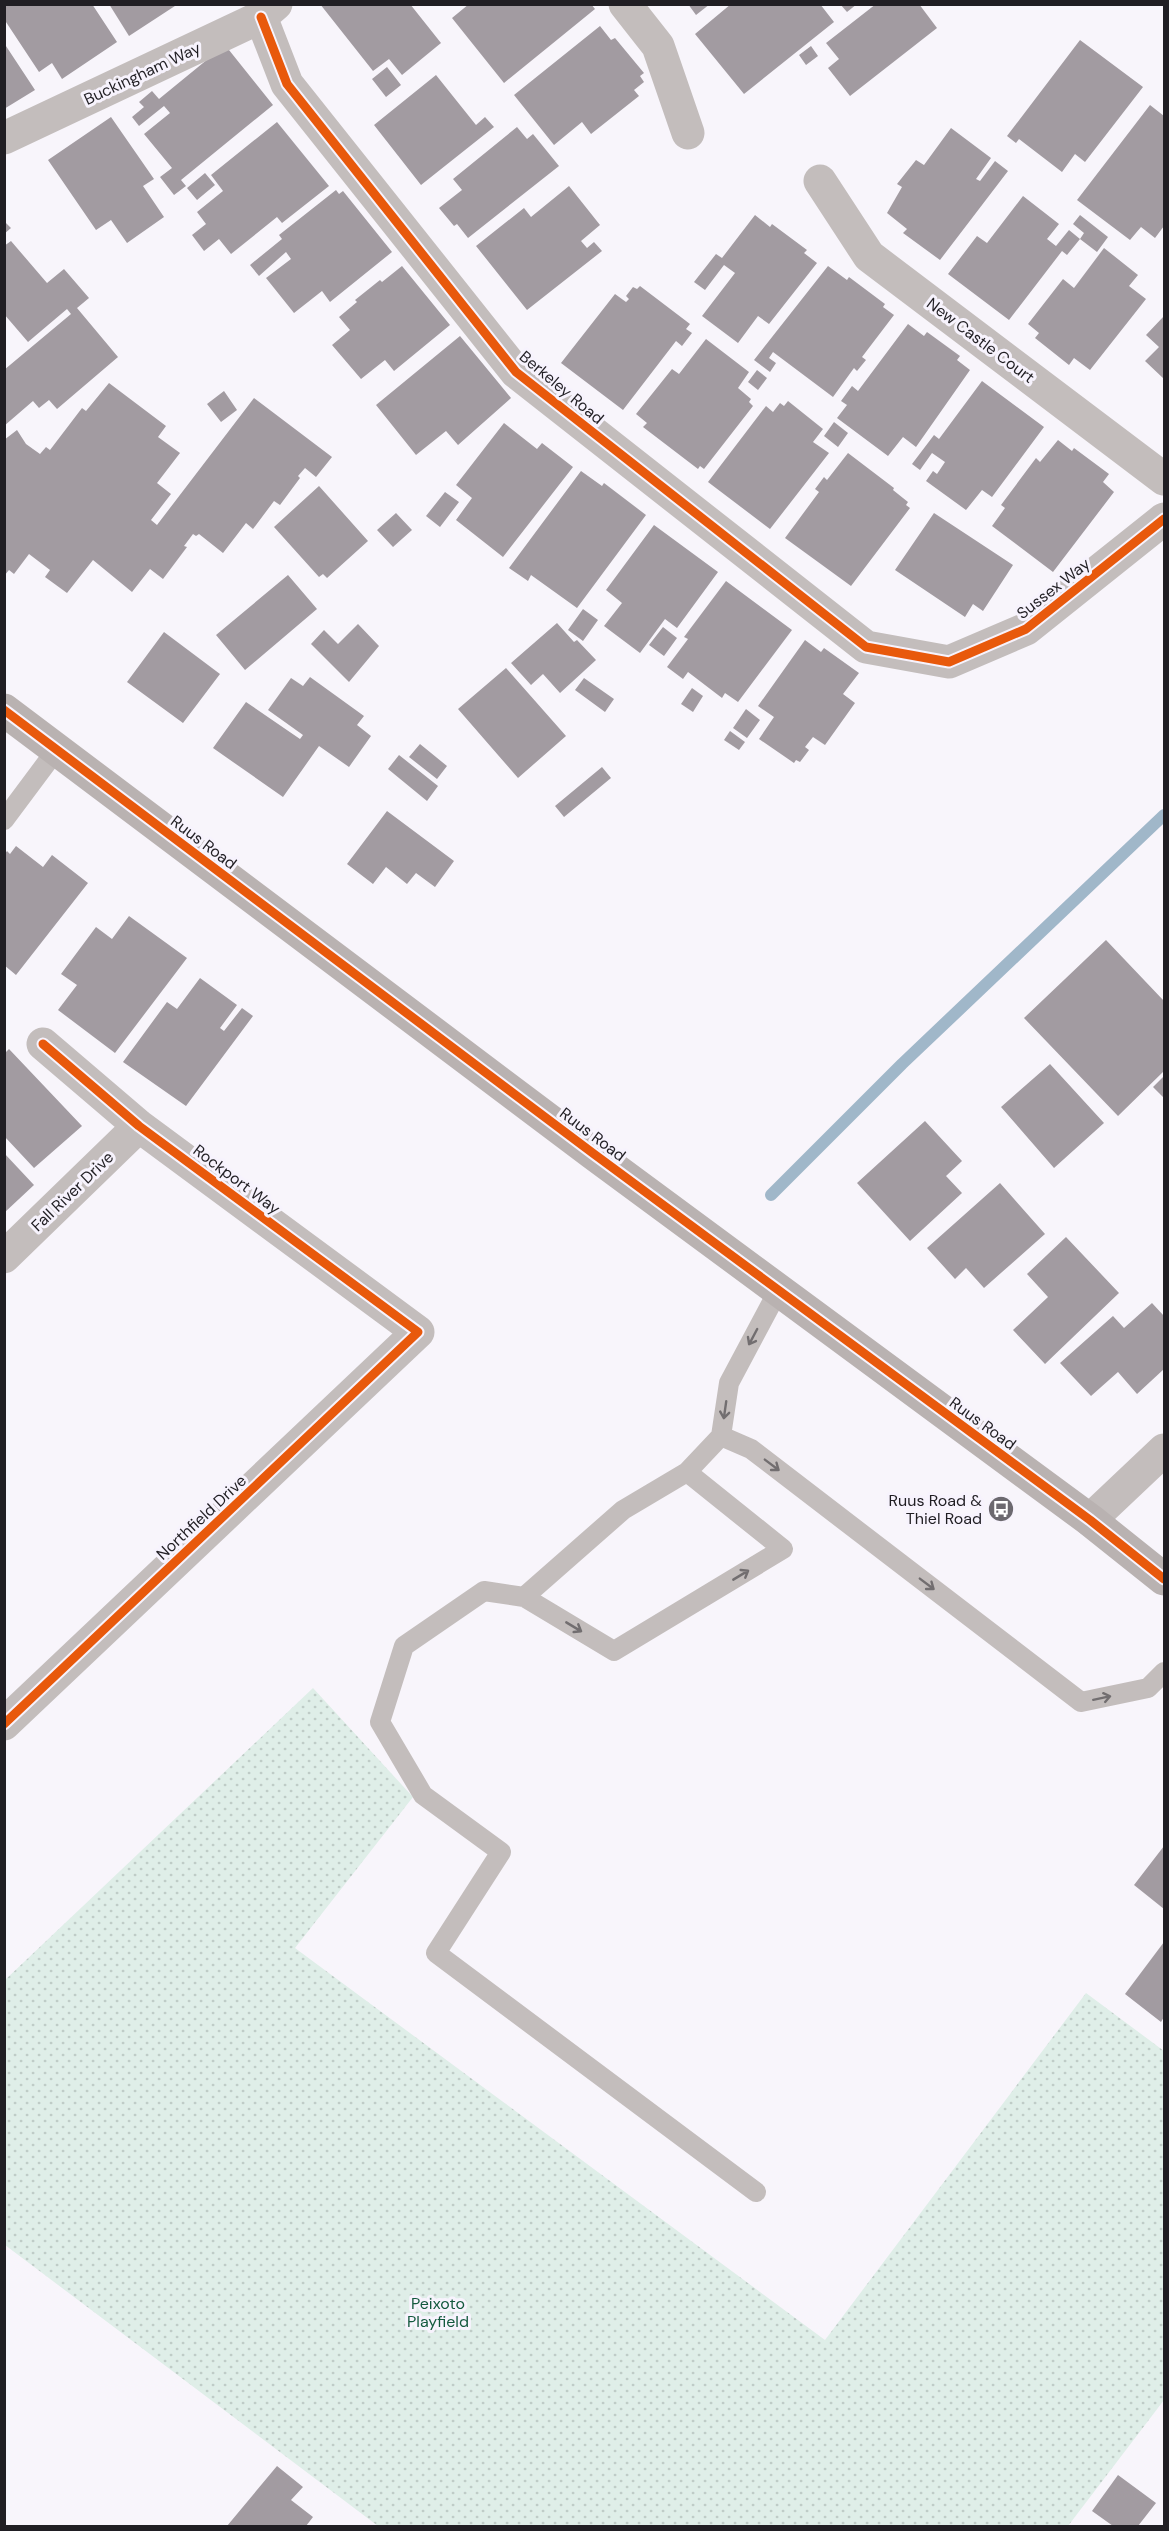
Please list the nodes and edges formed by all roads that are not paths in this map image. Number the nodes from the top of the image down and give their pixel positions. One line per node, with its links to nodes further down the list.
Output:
1 (625, 4): 3 (street)
2 (269, 11): 4 (street, Buckingham Way); 8 (street, Berkeley Road)
3 (688, 133)
4 (4, 138)
5 (820, 181): 6 (street, New Castle Court)
6 (1164, 479)
7 (1164, 519): 8 (street, Sussex Way)
8 (949, 662)
9 (4, 710): 10 (street, Ruus Road)
10 (57, 749): 11 (lane); 15 (street, Ruus Road)
11 (4, 819)
12 (43, 1044): 13 (street, Rockport Way)
13 (139, 1126): 14 (street, Fall River Drive); 16 (street, Rockport Way)
14 (4, 1257)
15 (778, 1291): 17 (lane, one-way to 17); 20 (street, Ruus Road)
16 (418, 1332): 24 (street, Northfield Drive)
17 (721, 1436): 19 (lane); 23 (lane, one-way to 23)
18 (1164, 1450): 20 (street)
19 (687, 1473): 22 (lane); 22 (lane, one-way to 19)
20 (1090, 1520): 21 (street, Ruus Road)
21 (1164, 1579)
22 (524, 1597): 25 (lane)
23 (1164, 1672)
24 (4, 1724)
25 (756, 2192)

